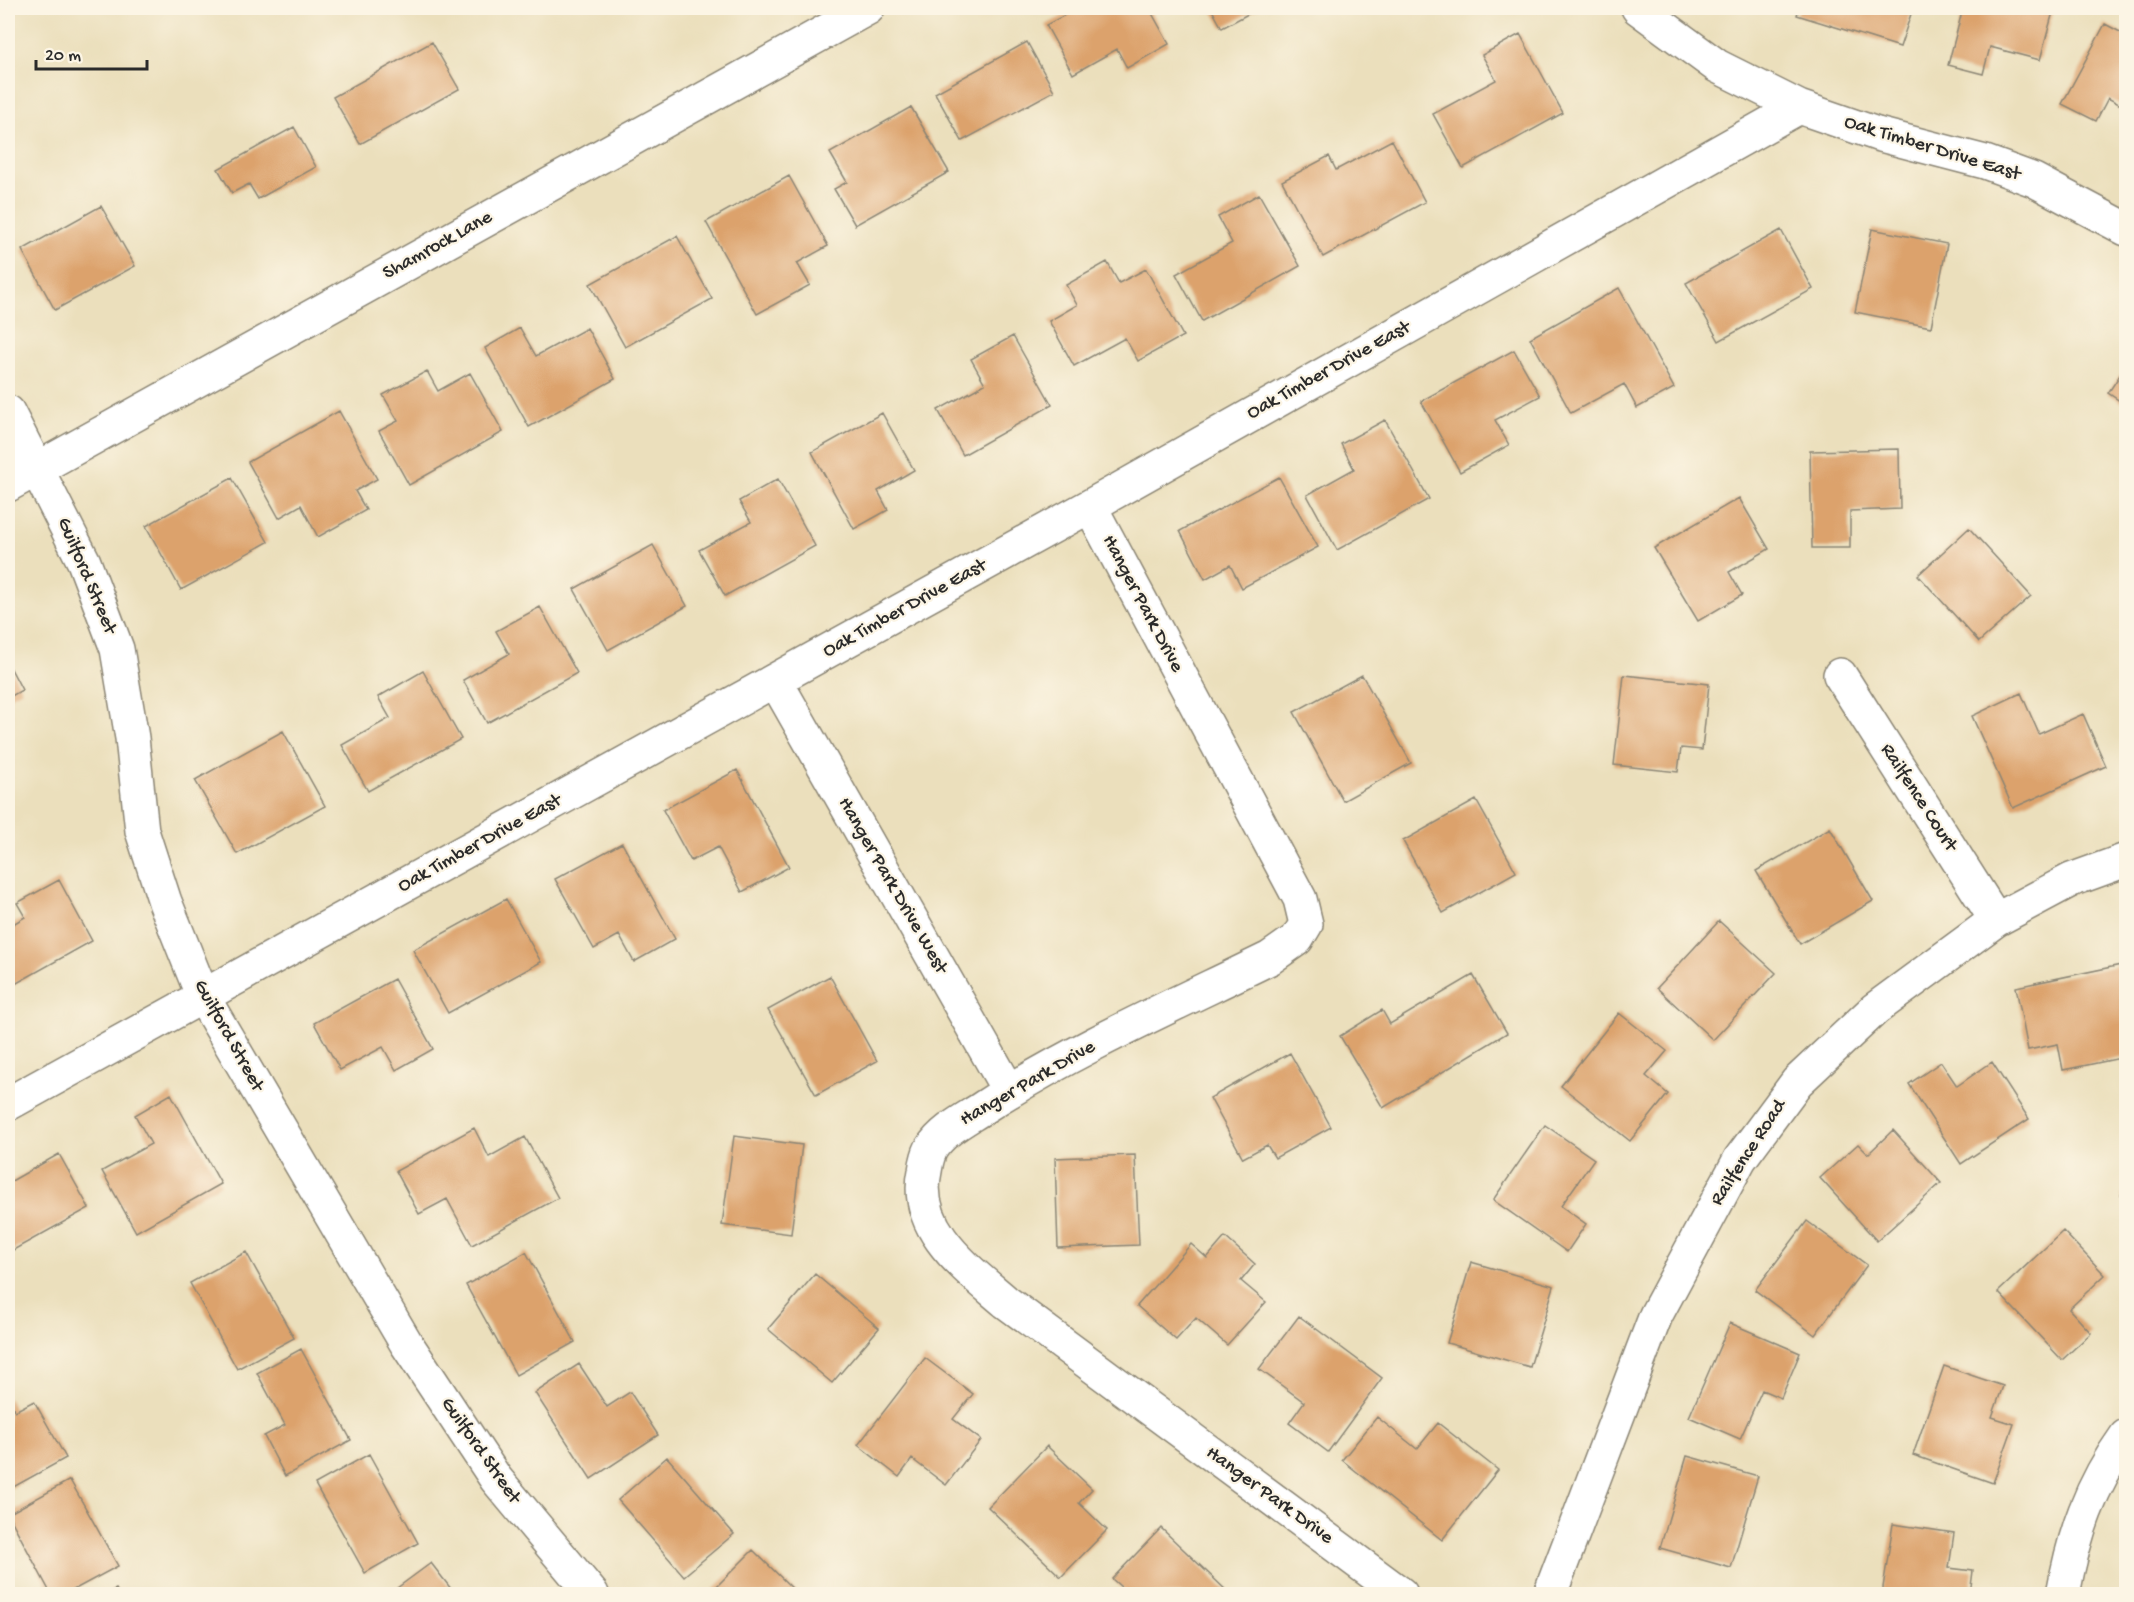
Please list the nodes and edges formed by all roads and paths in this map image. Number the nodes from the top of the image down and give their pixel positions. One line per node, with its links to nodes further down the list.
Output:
1 (868, 8): 6 (street, Shamrock Lane)
2 (1638, 8): 3 (street, Oak Timber Drive East)
3 (1799, 107): 4 (street, Oak Timber Drive East); 8 (street, Oak Timber Drive East)
4 (2127, 229)
5 (8, 412): 6 (street, Guilford Street)
6 (36, 470): 7 (street, Shamrock Lane); 13 (street, Guilford Street)
7 (8, 485)
8 (1090, 506): 10 (street, Oak Timber Drive East); 14 (street, Hanger Park Drive)
9 (1840, 675): 12 (street, Railfence Court)
10 (776, 680): 13 (street, Oak Timber Drive East); 14 (street, Hanger Park Drive West)
11 (2127, 860): 12 (street, Railfence Road)
12 (1995, 920): 19 (street, Railfence Road)
13 (203, 997): 15 (street, Oak Timber Drive East); 17 (street, Guilford Street)
14 (1009, 1091): 18 (street, Hanger Park Drive)
15 (8, 1104)
16 (2127, 1436): 20 (street)
17 (592, 1594)
18 (1401, 1594)
19 (1550, 1594)
20 (2063, 1594)

